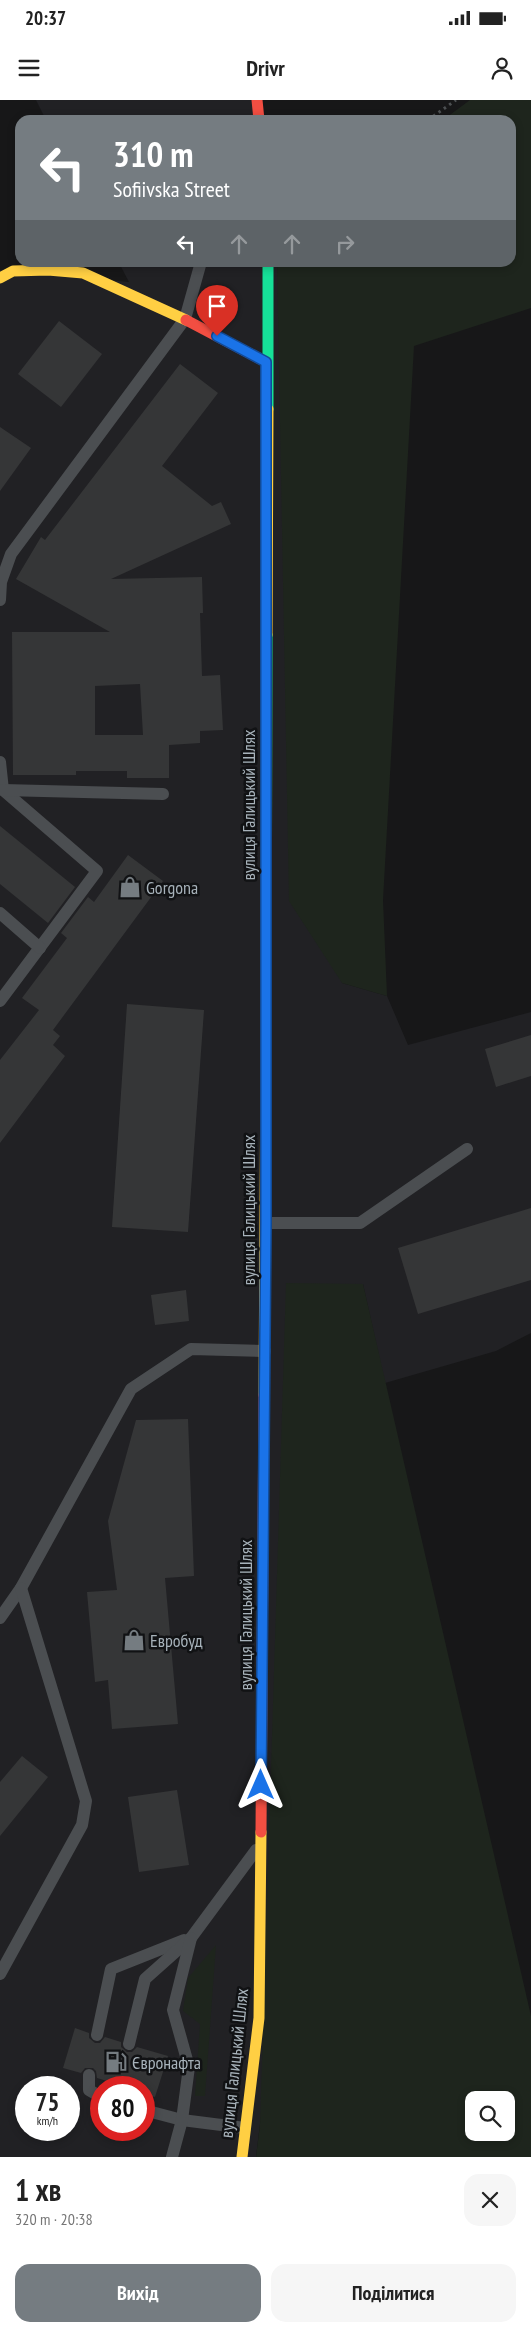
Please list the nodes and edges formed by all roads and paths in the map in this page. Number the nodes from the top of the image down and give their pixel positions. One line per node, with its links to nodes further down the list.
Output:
1 (257, 100): 3 (main road)
2 (456, 100): 4 (path)
3 (258, 115)
4 (435, 115)
5 (200, 267): 8 (lane)
6 (268, 267): 9 (main road, вулиця Галицький Шлях)
7 (0, 278): 8 (main road)
8 (185, 319): 9 (main road); 10 (lane)
9 (266, 362): 18 (main road, вулиця Галицький Шлях)
10 (0, 600)
11 (0, 762): 12 (lane)
12 (3, 790): 13 (lane); 15 (lane)
13 (163, 794)
14 (0, 913): 15 (lane)
15 (40, 948): 16 (lane)
16 (0, 1001)
17 (467, 1149): 18 (lane)
18 (266, 1223): 19 (main road, вулиця Галицький Шлях)
19 (265, 1350): 20 (lane); 22 (main road, вулиця Галицький Шлях)
20 (21, 1588): 21 (lane); 24 (lane)
21 (0, 1618)
22 (261, 1844): 23 (lane); 31 (main road, вулиця Галицький Шлях)
23 (190, 1938): 25 (lane); 26 (lane); 30 (lane)
24 (0, 1974)
25 (97, 2035)
26 (129, 2044)
27 (89, 2076): 28 (lane)
28 (90, 2090)
29 (155, 2113): 30 (lane)
30 (182, 2120): 31 (lane); 32 (lane)
31 (246, 2128): 33 (main road, вулиця Галицький Шлях)
32 (172, 2157)
33 (242, 2157)

